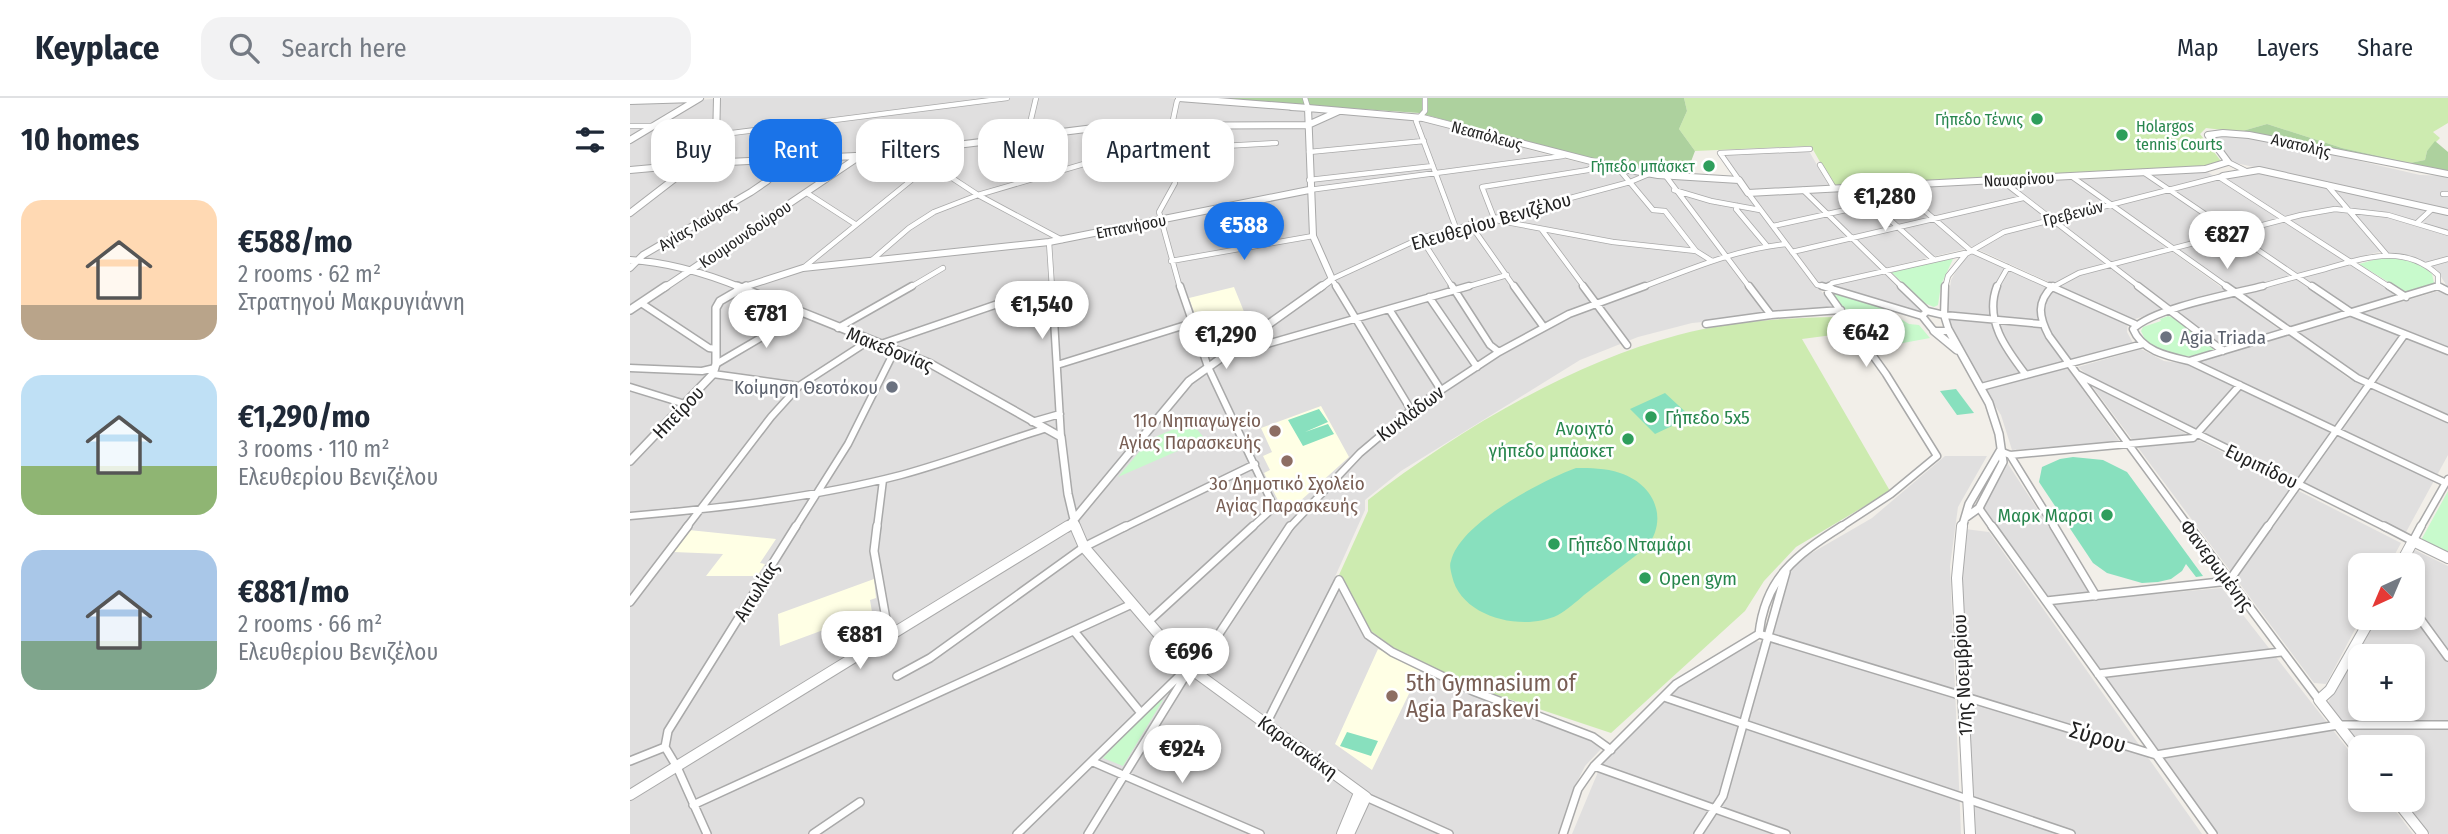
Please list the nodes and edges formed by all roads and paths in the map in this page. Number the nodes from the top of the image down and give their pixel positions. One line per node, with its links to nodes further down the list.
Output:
1 (701, 98): 8 (street); 13 (street)
2 (717, 98): 14 (street)
3 (1007, 98): 23 (street)
4 (1036, 98): 15 (street)
5 (1180, 98): 9 (street, Νεαπόλεως); 16 (street)
6 (1305, 98): 9 (street)
7 (1425, 98): 12 (street)
8 (630, 101)
9 (1308, 108): 10 (street, Νεαπόλεως); 11 (street)
10 (1339, 111): 12 (street, Νεαπόλεως); 19 (street)
11 (1308, 117): 18 (street); 19 (street)
12 (1418, 117): 25 (street); 30 (street, Νεαπόλεως)
13 (665, 119)
14 (716, 119)
15 (1031, 119)
16 (1175, 119)
17 (1234, 125): 18 (street)
18 (1291, 125): 19 (street)
19 (1308, 125): 29 (street)
20 (651, 126): 21 (street)
21 (630, 127)
22 (651, 127): 24 (street)
23 (735, 133)
24 (630, 140)
25 (1424, 141): 29 (street); 36 (street)
26 (1276, 143): 27 (street)
27 (1234, 145)
28 (1810, 149): 50 (street)
29 (1309, 152): 49 (street)
30 (1563, 156): 33 (street, Νεαπόλεως); 43 (street, Επτανήσου)
31 (856, 159): 66 (street, Κουμουνδούρου)
32 (2226, 163): 39 (street, Ναυαρίνου); 41 (street, Ανατολής); 45 (street, Ανατολής); 48 (street, Ανατολής)
33 (1599, 164): 38 (street, Νεαπόλεως); 79 (street)
34 (1082, 165): 68 (street)
35 (1820, 165): 61 (street)
36 (1433, 166): 43 (street); 49 (street)
37 (651, 168): 40 (street)
38 (1618, 168): 44 (street, Νεαπόλεως); 57 (street)
39 (2205, 169): 42 (street, Ναυαρίνου); 48 (street, Ναυαρίνου)
40 (630, 170)
41 (2250, 171): 48 (street, Γρεβενών); 59 (street)
42 (2143, 172): 47 (street, Ναυαρίνου); 62 (street)
43 (1436, 174): 63 (street, Επτανήσου); 89 (street)
44 (1649, 174): 46 (street, Νεαπόλεως); 57 (street, Ελευθερίου Βενιζέλου)
45 (2448, 174)
46 (1665, 175): 50 (street); 64 (street)
47 (2071, 176): 51 (street, Ναυαρίνου); 71 (street)
48 (2227, 176): 62 (street, Γρεβενών); 82 (street, Ανατολής)
49 (1309, 180): 63 (street)
50 (1739, 180): 67 (street)
51 (2001, 180): 58 (street, Ναυαρίνου); 69 (street)
52 (671, 182): 77 (street)
53 (766, 182): 108 (street, Αγίας Λαύρας)
54 (908, 182): 85 (street)
55 (957, 182): 68 (street)
56 (1175, 182): 83 (street)
57 (1630, 182): 79 (street, Ελευθερίου Βενιζέλου); 101 (street)
58 (1895, 185): 60 (street, Ναυαρίνου); 80 (street)
59 (2327, 185): 73 (street); 74 (street)
60 (1854, 187): 61 (street, Ναυαρίνου); 70 (street)
61 (1834, 188): 65 (street, Ναυαρίνου)
62 (2168, 189): 71 (street, Γρεβενών); 91 (street)
63 (1310, 190): 83 (street, Επτανήσου); 93 (street)
64 (1674, 190): 72 (street); 105 (street)
65 (1803, 190): 67 (street, Ναυαρίνου); 78 (street)
66 (807, 193): 85 (street); 119 (street, Κουμουνδούρου)
67 (1748, 193): 75 (street)
68 (978, 195): 96 (street); 109 (street)
69 (2023, 198): 80 (street); 81 (street)
70 (1873, 204): 78 (street); 88 (street)
71 (2110, 204): 81 (street, Γρεβενών); 100 (street)
72 (1738, 206): 75 (street); 99 (street)
73 (2348, 209): 82 (street); 84 (street); 104 (street)
74 (2431, 209): 76 (street); 84 (street)
75 (1761, 210): 87 (street)
76 (2448, 212)
77 (630, 213)
78 (1828, 215): 87 (street); 95 (street)
79 (1492, 219): 86 (street, Ελευθερίου Βενιζέλου); 90 (street)
80 (1932, 219): 88 (street); 102 (street)
81 (2051, 219): 102 (street, Γρεβενών); 113 (street)
82 (2285, 219): 91 (street); 112 (street, Ανατολής)
83 (1162, 220): 96 (street, Επτανήσου); 110 (street)
84 (2418, 222): 92 (street)
85 (855, 224): 117 (street)
86 (1470, 224): 89 (street, Ελευθερίου Βενιζέλου); 121 (street)
87 (1773, 226): 98 (street)
88 (1898, 227): 95 (street); 106 (street)
89 (1456, 228): 94 (street, Ελευθερίου Βενιζέλου)
90 (1542, 230): 101 (street); 135 (street)
91 (2232, 233): 100 (street); 122 (street)
92 (2448, 233)
93 (1313, 236): 110 (street); 123 (street)
94 (1421, 238): 123 (street, Ελευθερίου Βενιζέλου); 129 (street)
95 (1852, 238): 103 (street); 120 (street)
96 (1062, 240): 97 (street, Επτανήσου)
97 (1049, 242): 109 (street, Επτανήσου); 124 (street, Καραισκάκη)
98 (1786, 244): 99 (street, Κυκλάδων); 103 (street)
99 (1767, 246): 105 (street, Κυκλάδων)
100 (2174, 248): 113 (street); 131 (street)
101 (1696, 251): 111 (street)
102 (1968, 251): 106 (street); 115 (street); 144 (street)
103 (1792, 252): 125 (street)
104 (2386, 254): 112 (street); 114 (street)
105 (1728, 257): 111 (street, Κυκλάδων); 143 (street)
106 (1933, 259): 120 (street)
107 (2448, 259): 114 (street)
108 (634, 260): 116 (street, Αγίας Λαύρας); 119 (street, Μακεδονίας)
109 (872, 261): 117 (street, Επτανήσου)
110 (1171, 261): 147 (street)
111 (1712, 261): 135 (street, Κυκλάδων)
112 (2353, 262): 122 (street); 133 (street, Ανατολής)
113 (2110, 264): 126 (street); 139 (street)
114 (2426, 265): 127 (street)
115 (2008, 267): 126 (street); 146 (street)
116 (630, 268)
117 (803, 268): 128 (street, Επτανήσου)
118 (943, 268): 152 (street)
119 (693, 269): 128 (street, Μακεδονίας); 134 (street, Κουμουνδούρου)
120 (1885, 270): 125 (street); 141 (street)
121 (1507, 275): 129 (street); 151 (street)
122 (2297, 276): 131 (street); 142 (street)
123 (1332, 279): 145 (street); 159 (street, Ελευθερίου Βενιζέλου)
124 (1052, 285): 158 (street); 170 (street, Καραισκάκη)
125 (1829, 286): 138 (street); 141 (street)
126 (2051, 286): 149 (street); 150 (street)
127 (2438, 286): 130 (street); 133 (street)
128 (742, 287): 140 (street, Μακεδονίας); 162 (street, Ηπείρου)
129 (1456, 289): 132 (street); 165 (street)
130 (2448, 290)
131 (2235, 293): 139 (street); 155 (street)
132 (1429, 297): 136 (street); 172 (street)
133 (2406, 297): 142 (street)
134 (640, 303): 137 (street, Κουμουνδούρου); 162 (street)
135 (1594, 304): 151 (street, Κυκλάδων); 161 (street)
136 (1389, 309): 145 (street); 182 (street)
137 (630, 310)
138 (1841, 310): 143 (street); 210 (street)
139 (2170, 311): 150 (street); 164 (street)
140 (803, 313): 152 (street, Μακεδονίας); 174 (street)
141 (1924, 313): 144 (street); 153 (street)
142 (2352, 313): 155 (street); 156 (street)
143 (1771, 315): 148 (street)
144 (1945, 315): 146 (street); 154 (street)
145 (1357, 318): 159 (street); 184 (street)
146 (1994, 320): 149 (street); 176 (street)
147 (1192, 323): 170 (street); 171 (street)
148 (1706, 324)
149 (2041, 324): 169 (street, Φανερωμένης)
150 (2135, 324): 160 (street)
151 (1543, 326): 165 (street, Κυκλάδων)
152 (838, 328): 157 (street, Μακεδονίας)
153 (1934, 331): 154 (street); 166 (street)
154 (1949, 331): 166 (street)
155 (2288, 331): 164 (street); 177 (street)
156 (2405, 334): 167 (street); 177 (street)
157 (870, 340): 158 (street, Μακεδονίας); 178 (street)
158 (881, 344): 163 (street, Μακεδονίας)
159 (1239, 344): 171 (street, Ελευθερίου Βενιζέλου)
160 (2143, 344): 168 (street); 169 (street)
161 (1627, 345)
162 (716, 349): 174 (street, Ηπείρου)
163 (895, 350): 187 (street, Μακεδονίας); 200 (street, Αιτωλίας)
164 (2223, 351): 168 (street)
165 (1499, 352): 172 (street, Κυκλάδων)
166 (1959, 352): 181 (street)
167 (2448, 352)
168 (2189, 361): 179 (street)
169 (2068, 364): 175 (street, Φανερωμένης); 176 (street)
170 (1056, 365): 185 (street, Καραισκάκη)
171 (1208, 367): 196 (street); 205 (street, Ελευθερίου Βενιζέλου)
172 (1477, 367): 182 (street, Κυκλάδων)
173 (630, 368): 174 (street)
174 (714, 369): 178 (street); 183 (street, Ηπείρου)
175 (2076, 374): 190 (street, Ευριπίδου); 192 (street, Φανερωμένης)
176 (2026, 375): 181 (street)
177 (2371, 385): 186 (street); 189 (street)
178 (799, 386): 202 (street)
179 (2240, 386): 189 (street); 190 (street)
180 (630, 387): 183 (street)
181 (1981, 387): 193 (street)
182 (1441, 390): 184 (street, Κυκλάδων)
183 (685, 404): 195 (street, Ηπείρου)
184 (1411, 410): 225 (street, Κυκλάδων)
185 (1060, 414): 187 (street); 191 (street, Καραισκάκη)
186 (2448, 419)
187 (1030, 422): 188 (street, Μακεδονίας)
188 (1044, 429): 191 (street, Μακεδονίας); 197 (street)
189 (2337, 432): 198 (street); 199 (street)
190 (2198, 435): 192 (street); 199 (street, Ευριπίδου)
191 (1061, 437): 205 (street, Καραισκάκη)
192 (2126, 445): 194 (street); 211 (street, Φανερωμένης)
193 (2000, 451): 194 (street); 201 (street); 204 (street, 17ης Νοεμβρίου)
194 (2010, 454): 212 (street)
195 (630, 461)
196 (1255, 464): 207 (street); 216 (street)
197 (883, 480): 200 (street); 221 (street)
198 (2447, 481): 206 (street)
199 (2299, 485): 206 (street, Ευριπίδου); 211 (street)
200 (818, 493): 202 (street); 237 (street, Αιτωλίας)
201 (1979, 508): 204 (street); 213 (street)
202 (700, 510): 203 (street); 214 (street)
203 (630, 516)
204 (1965, 518): 228 (street, 17ης Νοεμβρίου)
205 (1075, 519): 207 (street, Καραισκάκη); 221 (street, Ελευθερίου Βενιζέλου)
206 (2413, 541): 208 (street); 209 (street, Ευριπίδου)
207 (1084, 547): 215 (street, Καραισκάκη); 227 (street)
208 (2406, 553)
209 (2448, 558)
210 (1787, 568): 220 (street); 222 (street)
211 (2229, 581): 212 (street); 223 (street, Φανερωμένης)
212 (2096, 596): 213 (street)
213 (2046, 601): 226 (street)
214 (630, 602)
215 (1132, 604): 216 (street, Καραισκάκη); 219 (street)
216 (1147, 622): 225 (street, Καραισκάκη)
217 (2426, 627): 224 (street)
218 (2364, 630): 230 (street)
219 (1074, 631): 231 (street); 249 (street)
220 (1759, 635): 222 (street, Σύρου); 229 (street)
221 (889, 636): 243 (street, Ελευθερίου Βενιζέλου)
222 (1769, 638): 228 (street, Σύρου); 232 (street)
223 (2281, 652): 226 (street); 230 (street, Φανερωμένης)
224 (2448, 657)
225 (1189, 668): 231 (street); 233 (street, Καραισκάκη); 244 (street)
226 (2098, 674): 239 (street)
227 (897, 676)
228 (1964, 696): 239 (street, Σύρου); 247 (street, 17ης Νοεμβρίου)
229 (1664, 697): 232 (street); 238 (street)
230 (2319, 701): 234 (street, Φανερωμένης)
231 (1141, 713): 241 (street)
232 (1742, 723): 247 (street); 250 (street)
233 (1266, 724): 238 (street); 246 (street, Καραισκάκη)
234 (2338, 725): 235 (street, Σύρου); 236 (street, Φανερωμένης); 239 (street, Σύρου)
235 (2448, 725)
236 (2348, 738)
237 (665, 747): 240 (street); 243 (street)
238 (1611, 750): 242 (street)
239 (2156, 754): 265 (street)
240 (630, 761)
241 (1093, 762): 244 (street); 254 (street)
242 (1594, 766): 250 (street); 260 (street)
243 (677, 767): 245 (street, Ελευθερίου Βενιζέλου); 249 (street)
244 (1125, 776): 255 (street); 256 (street)
245 (630, 795)
246 (1363, 795): 257 (street); 258 (street); 259 (street)
247 (1969, 800): 263 (street, 17ης Νοεμβρίου); 264 (street)
248 (860, 802): 253 (street)
249 (693, 805): 252 (street)
250 (1716, 809): 261 (street); 262 (street)
251 (2406, 812): 266 (street)
252 (707, 834)
253 (813, 834)
254 (1017, 834)
255 (1088, 834)
256 (1259, 834)
257 (1342, 834)
258 (1349, 834)
259 (1449, 834)
260 (1563, 834)
261 (1698, 834)
262 (1786, 834)
263 (1970, 834)
264 (2071, 834)
265 (2213, 834)
266 (2423, 834)

